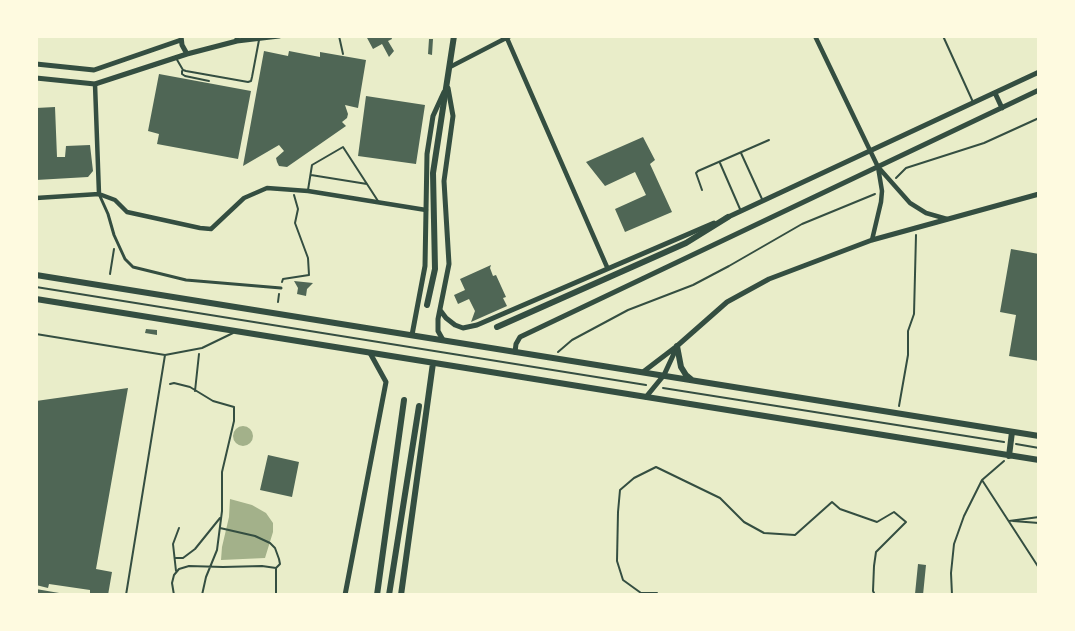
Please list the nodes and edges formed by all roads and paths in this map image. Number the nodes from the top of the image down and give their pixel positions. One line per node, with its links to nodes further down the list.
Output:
1 (279, 36): 9 (street)
2 (339, 36): 11 (lane)
3 (454, 36): 14 (main road)
4 (815, 36): 27 (street)
5 (943, 36): 23 (lane)
6 (507, 37): 14 (street); 50 (street)
7 (181, 38): 10 (street); 13 (street)
8 (237, 38): 9 (street); 10 (street)
9 (259, 38): 15 (lane)
10 (187, 54): 12 (street)
11 (343, 54)
12 (176, 58): 15 (lane); 19 (street)
13 (36, 64)
14 (450, 67): 20 (main road)
15 (182, 68): 18 (lane)
16 (1039, 72): 22 (street)
17 (36, 78): 19 (street)
18 (209, 81)
19 (95, 84): 38 (street)
20 (447, 85): 43 (street); 57 (main road); 58 (street)
21 (1039, 90): 24 (street)
22 (995, 93): 23 (street); 24 (street)
23 (973, 103): 27 (street)
24 (1002, 108): 30 (street)
25 (1039, 118): 32 (path)
26 (769, 140): 28 (lane)
27 (870, 151): 30 (street); 41 (street)
28 (741, 153): 29 (lane); 41 (lane)
29 (720, 162): 35 (lane); 44 (lane)
30 (878, 167): 32 (street); 37 (street); 71 (street)
31 (310, 175): 33 (lane); 33 (lane); 36 (lane)
32 (891, 183): 46 (street)
33 (367, 184): 42 (lane)
34 (292, 190): 36 (street); 38 (street); 54 (path)
35 (702, 190)
36 (308, 191): 42 (street)
37 (882, 191): 49 (street); 75 (path)
38 (99, 194): 40 (street); 48 (street)
39 (1039, 194): 46 (street)
40 (36, 198)
41 (763, 201): 44 (street)
42 (379, 203): 43 (street)
43 (426, 210): 65 (street)
44 (741, 212): 45 (street)
45 (728, 217): 50 (street); 60 (main road)
46 (948, 220): 47 (street)
47 (915, 228): 49 (street); 93 (path)
48 (114, 235): 51 (path); 54 (street)
49 (872, 240): 68 (street)
50 (607, 268): 58 (street)
51 (110, 274)
52 (36, 275): 65 (main road)
53 (36, 287): 61 (path)
54 (281, 288): 56 (path)
55 (36, 299): 62 (main road)
56 (278, 302)
57 (427, 305)
58 (440, 310): 66 (street)
59 (297, 322): 61 (path)
60 (497, 327)
61 (296, 328): 64 (path); 69 (path)
62 (237, 331): 70 (main road); 73 (lane)
63 (36, 334): 73 (lane)
64 (294, 334)
65 (412, 335): 66 (main road)
66 (443, 340): 71 (main road)
67 (422, 343): 69 (path)
68 (677, 346): 80 (street); 81 (street); 83 (main road)
69 (421, 349): 74 (path); 78 (path)
70 (370, 352): 77 (main road); 122 (street)
71 (514, 352): 75 (main road)
72 (200, 353): 87 (path)
73 (166, 355): 118 (lane)
74 (420, 355)
75 (554, 358): 80 (main road)
76 (523, 359): 78 (path)
77 (433, 363): 89 (main road); 125 (main road)
78 (522, 365): 79 (path); 82 (path)
79 (521, 372)
80 (641, 375): 81 (main road); 82 (path)
81 (664, 375): 83 (main road); 89 (street)
82 (633, 383): 85 (path)
83 (693, 383): 88 (path); 93 (main road)
84 (170, 384): 87 (path)
85 (651, 386)
86 (660, 387): 88 (path)
87 (195, 391): 108 (path)
88 (691, 392): 90 (path); 97 (path)
89 (646, 397): 105 (main road)
90 (690, 398)
91 (404, 400): 123 (main road)
92 (419, 406): 124 (main road)
93 (897, 414): 95 (main road)
94 (975, 432): 97 (path)
95 (1012, 432): 96 (main road); 105 (main road)
96 (1039, 436)
97 (974, 438): 99 (path); 100 (path)
98 (1027, 439): 102 (path)
99 (1004, 442)
100 (973, 444)
101 (1019, 445): 102 (path)
102 (1026, 446): 103 (path); 104 (path)
103 (1039, 448)
104 (1024, 453)
105 (1009, 456): 106 (main road); 107 (path)
106 (1039, 460)
107 (982, 480): 110 (path); 128 (path)
108 (221, 517): 113 (path); 114 (path)
109 (1039, 517): 110 (path)
110 (1008, 521): 111 (path); 116 (path)
111 (1039, 523)
112 (179, 528): 114 (path)
113 (220, 528): 115 (path); 120 (path)
114 (176, 558): 117 (path)
115 (276, 568): 117 (path); 121 (path)
116 (1039, 568)
117 (176, 571): 119 (path)
118 (126, 595)
119 (174, 595)
120 (202, 595)
121 (276, 595)
122 (345, 595)
123 (377, 595)
124 (389, 595)
125 (401, 595)
126 (658, 595): 127 (path)
127 (875, 595)
128 (952, 595)

